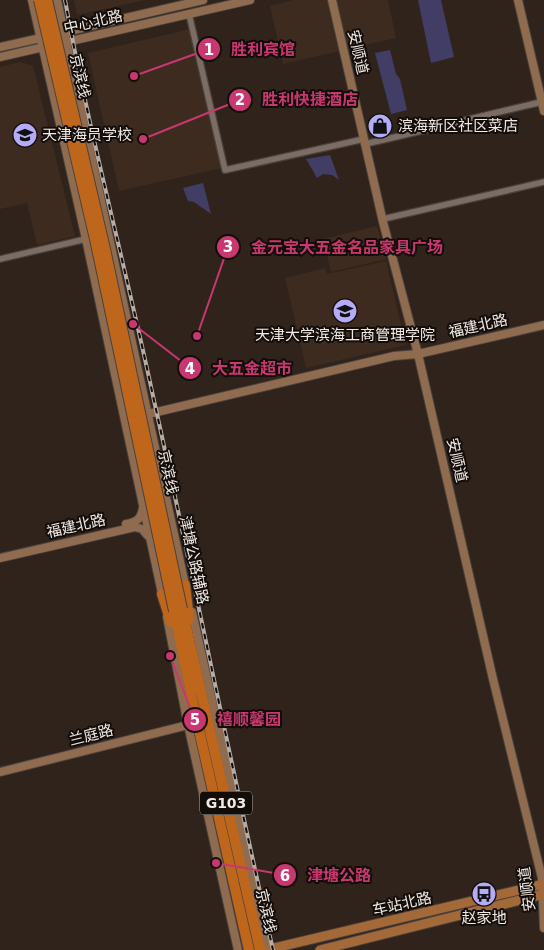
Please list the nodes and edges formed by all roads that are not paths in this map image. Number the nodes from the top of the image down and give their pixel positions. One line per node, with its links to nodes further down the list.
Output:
1 (32, 0): 12 (main road)
2 (39, 0): 37 (highway, 京滨线 / G103, bridge)
3 (47, 0): 37 (highway, 京滨线 / G103, bridge)
4 (57, 0): 10 (main road, 津塘公路辅路 / G103)
5 (203, 0): 10 (main road, 中心北路)
6 (250, 0): 9 (main road, 中心北路)
7 (332, 0): 22 (main road, 安顺道)
8 (518, 0): 20 (main road)
9 (189, 14): 11 (main road, 中心北路); 22 (street)
10 (65, 36): 11 (main road, 中心北路); 12 (main road, 中心北路); 13 (main road, 中心北路); 18 (main road, 津塘公路辅路 / G103)
11 (84, 37): 18 (main road)
12 (41, 38): 14 (main road, 中心北路); 15 (main road)
13 (53, 45): 15 (main road, 中心北路); 19 (main road)
14 (0, 47)
15 (43, 47): 16 (main road, 中心北路); 19 (main road)
16 (23, 52): 17 (main road, 中心北路); 19 (main road)
17 (0, 57)
18 (70, 60): 29 (main road, 津塘公路辅路 / G103)
19 (48, 66): 25 (main road)
20 (542, 102): 21 (main road); 22 (street)
21 (544, 111)
22 (364, 141): 24 (main road, 安顺道)
23 (544, 182): 24 (street)
24 (383, 219): 28 (main road, 安顺道)
25 (86, 240): 26 (street); 30 (main road)
26 (0, 259)
27 (544, 326): 28 (main road, 福建北路)
28 (418, 354): 29 (main road, 福建北路); 41 (main road, 安顺道)
29 (148, 414): 30 (main road, 福建北路); 35 (main road, 津塘公路辅路 / G103)
30 (125, 419): 31 (main road)
31 (143, 504): 32 (main road); 33 (main road, 福建北路)
32 (151, 541): 34 (main road, 福建北路); 36 (main road)
33 (0, 553)
34 (0, 558)
35 (185, 585): 38 (highway, G103); 47 (main road, 津塘公路辅路 / G103)
36 (162, 594): 38 (highway); 39 (main road)
37 (178, 610): 38 (highway, 京滨线 / G103)
38 (188, 657): 45 (highway, 京滨线 / G103); 46 (highway, 京滨线 / G103)
39 (188, 726): 40 (main road, 兰庭路); 44 (main road)
40 (0, 772)
41 (543, 881): 42 (main road, 安顺道); 47 (main road, 车站北路)
42 (544, 896): 43 (main road, 安顺道); 48 (main road, 车站北路)
43 (544, 928)
44 (238, 950)
45 (249, 950)
46 (260, 950)
47 (268, 950)
48 (320, 950)

